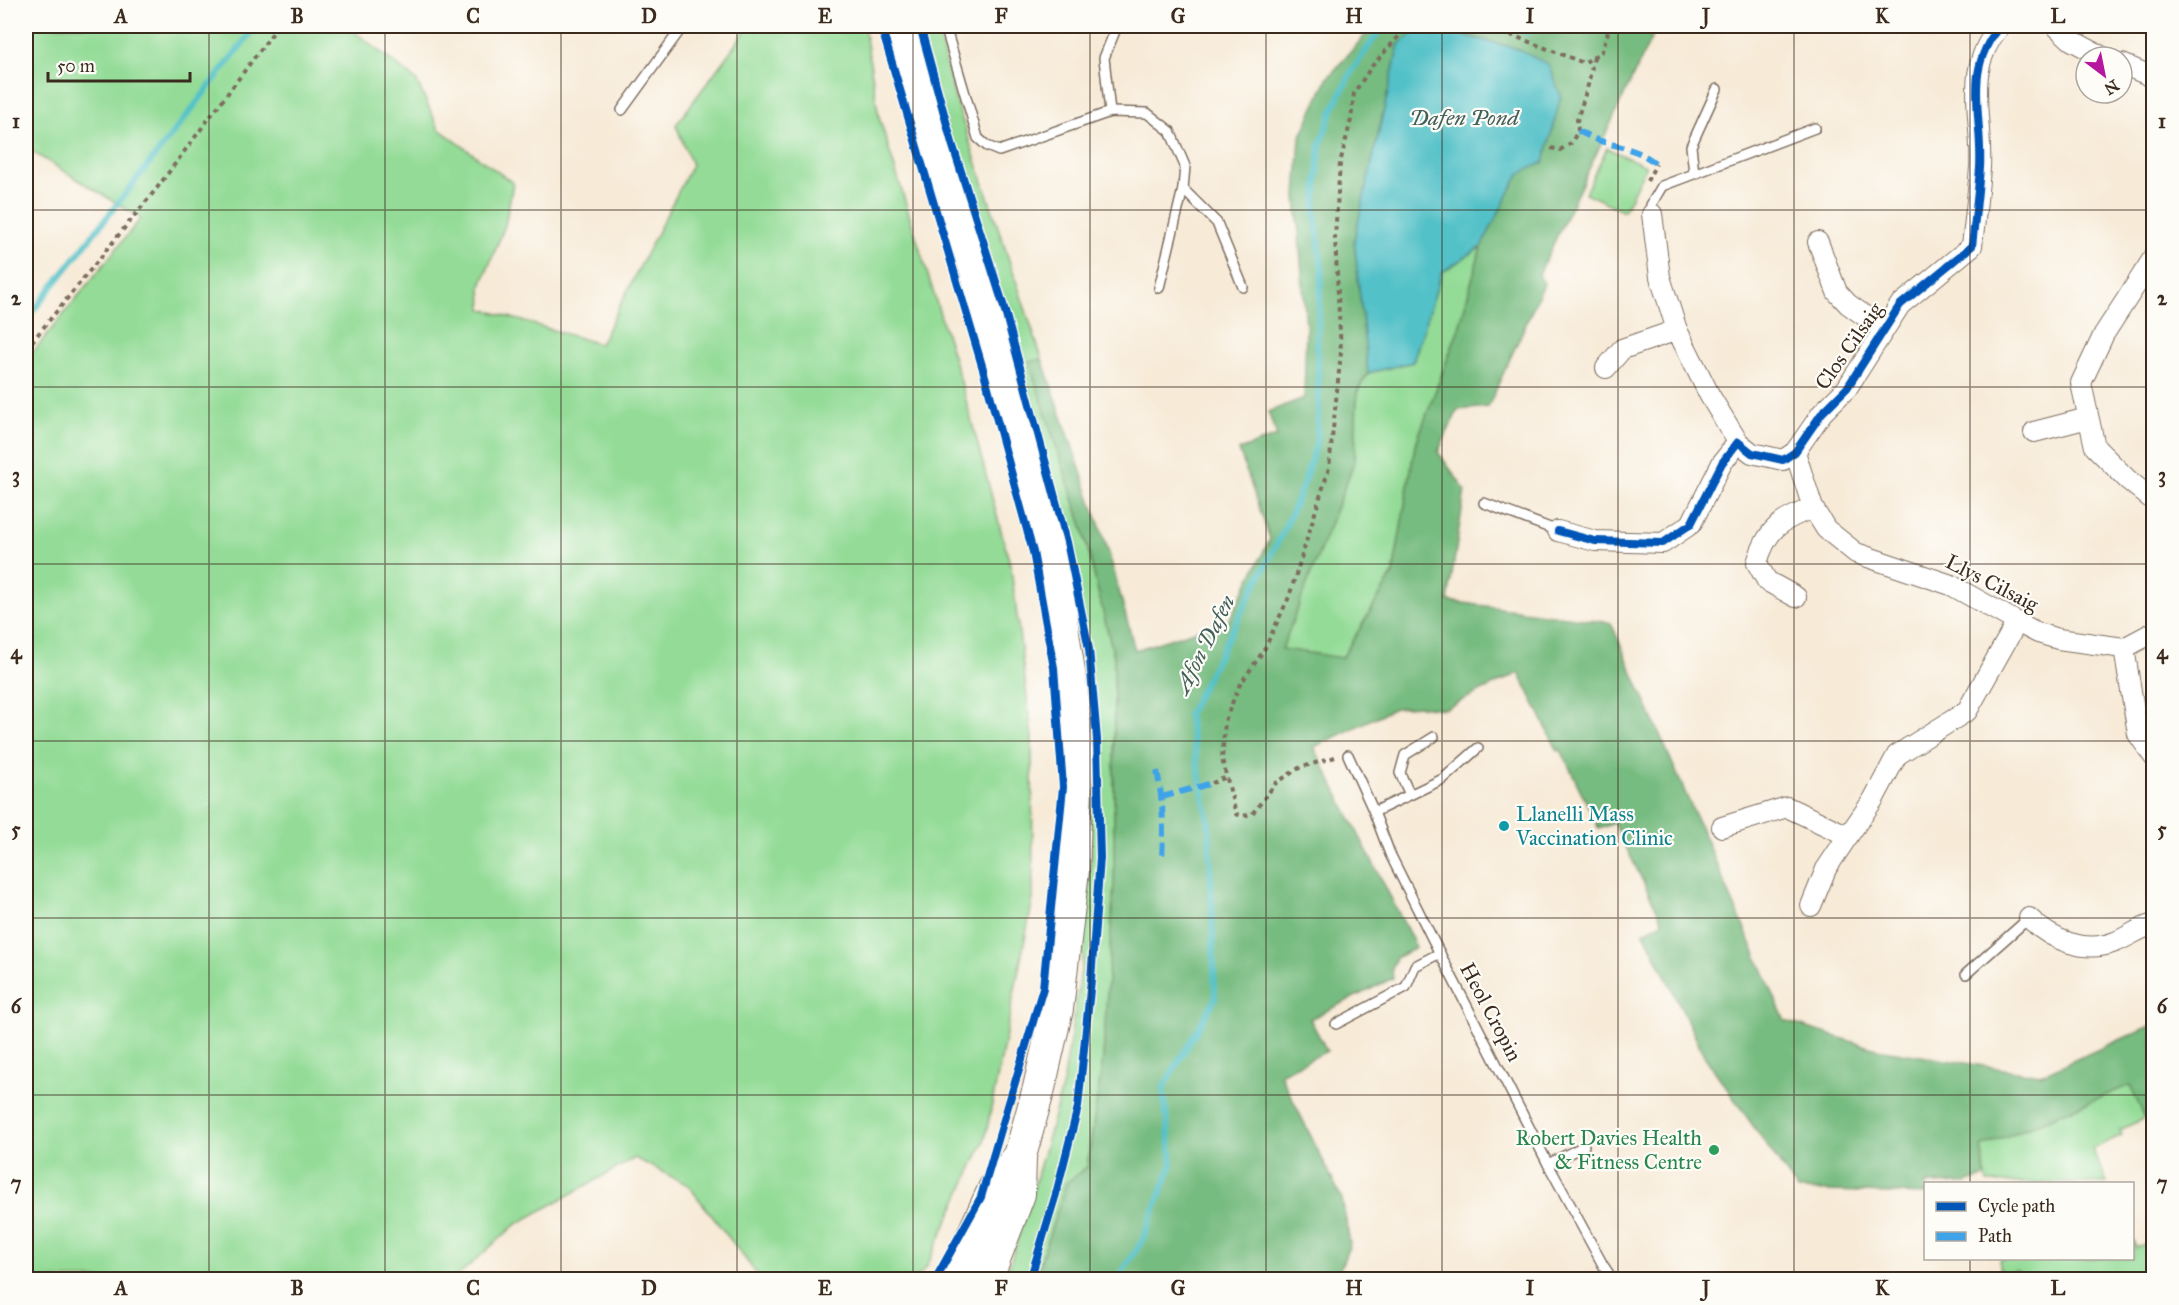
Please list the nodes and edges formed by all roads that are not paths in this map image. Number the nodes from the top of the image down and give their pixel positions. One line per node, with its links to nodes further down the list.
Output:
1 (683, 26): 11 (lane)
2 (901, 26): 51 (highway)
3 (945, 26): 12 (lane)
4 (1117, 26): 12 (lane)
5 (2000, 26): 21 (street, Clos Cilsaig)
6 (2056, 26): 7 (street)
7 (2080, 45)
8 (2134, 69): 9 (street)
9 (2154, 80)
10 (1717, 89): 14 (lane)
11 (622, 110)
12 (1110, 112): 15 (lane)
13 (1815, 128): 14 (lane)
14 (1694, 173): 16 (lane)
15 (1183, 189): 19 (lane); 20 (lane)
16 (1652, 213): 22 (street)
17 (1818, 242): 21 (street, Clos Cilsaig)
18 (2154, 256): 24 (street)
19 (1243, 287)
20 (1159, 288)
21 (1883, 329): 27 (street, Clos Cilsaig)
22 (1677, 330): 23 (street); 26 (street)
23 (1606, 368)
24 (2088, 418): 25 (street); 28 (street)
25 (2034, 432)
26 (1738, 442): 27 (street); 31 (street)
27 (1795, 452): 30 (street, Llys Cilsaig)
28 (2154, 501)
29 (1484, 503): 31 (lane)
30 (1813, 508): 32 (street); 33 (street, Llys Cilsaig)
31 (1558, 531)
32 (1796, 597)
33 (2017, 622): 35 (street, Llys Cilsaig); 43 (street)
34 (2154, 632): 35 (street)
35 (2124, 648): 39 (street)
36 (1434, 737): 40 (lane)
37 (1478, 748): 40 (lane)
38 (1348, 755): 41 (lane, Heol Cropin)
39 (2154, 757)
40 (1410, 795): 41 (lane)
41 (1374, 812): 47 (lane, Heol Cropin)
42 (1722, 827): 43 (street)
43 (1848, 836): 44 (street)
44 (1811, 906)
45 (2029, 918): 46 (street); 48 (lane)
46 (2154, 924)
47 (1440, 954): 49 (lane); 52 (lane, Heol Cropin)
48 (1966, 974)
49 (1336, 1024)
50 (1584, 1146): 52 (lane)
51 (1020, 1156): 53 (highway); 54 (highway)
52 (1548, 1164): 55 (lane, Heol Cropin)
53 (952, 1280)
54 (986, 1280)
55 (1613, 1280)

